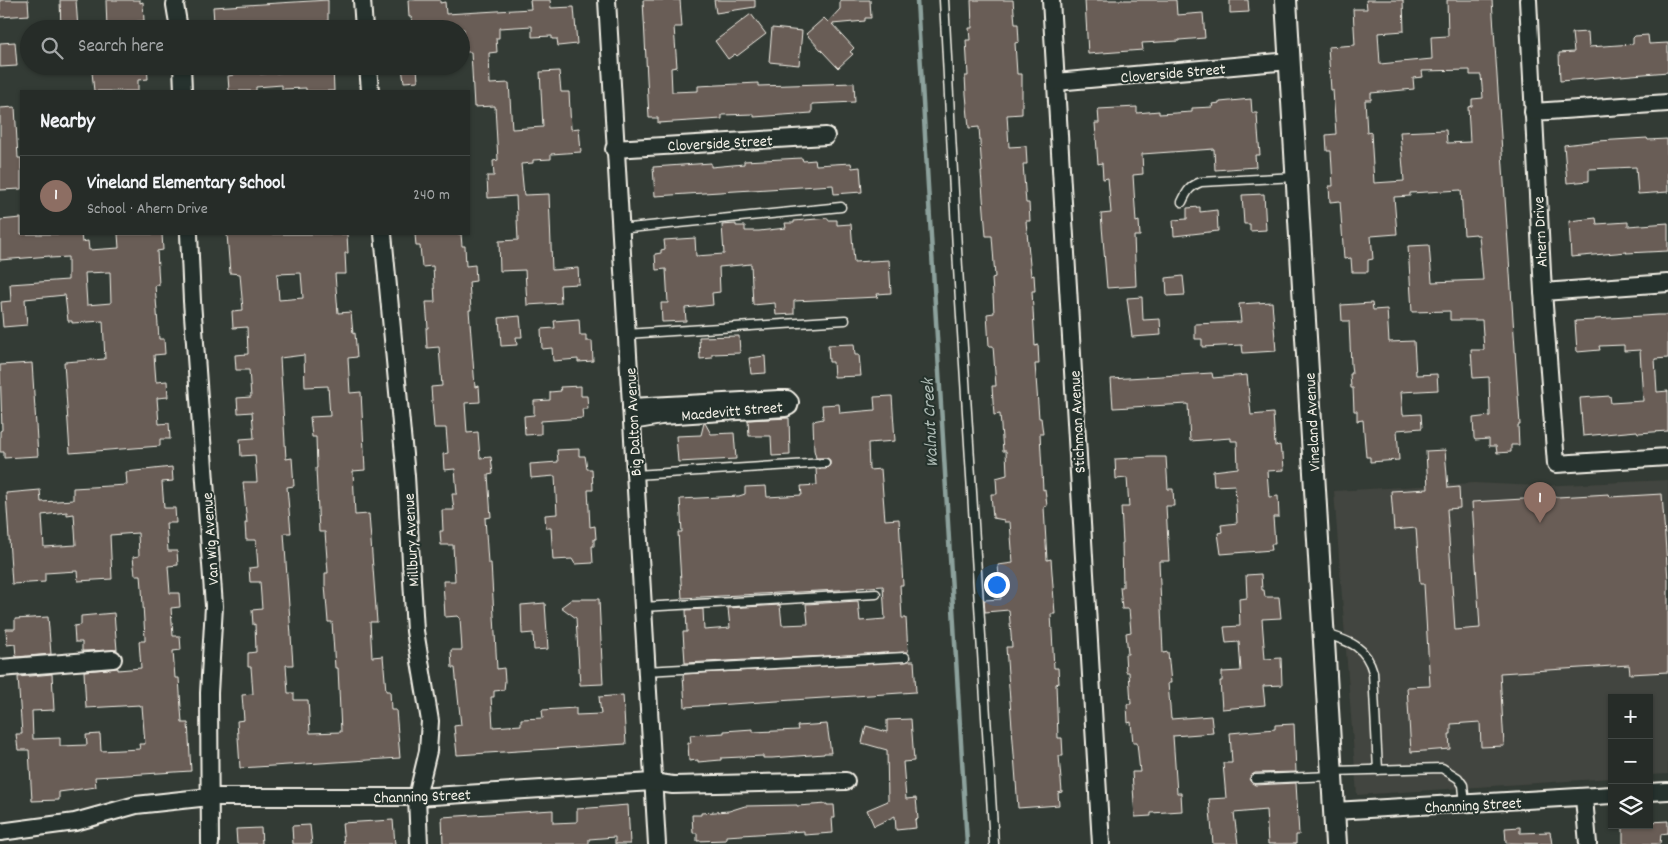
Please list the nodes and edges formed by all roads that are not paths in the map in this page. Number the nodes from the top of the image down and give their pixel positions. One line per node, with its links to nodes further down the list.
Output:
1 (176, 0): 8 (street)
2 (362, 0): 9 (street)
3 (607, 0): 19 (street, Big Dalton Avenue)
4 (944, 0): 58 (lane)
5 (1051, 0): 13 (street, Stichman Avenue)
6 (1286, 0): 10 (street, Vineland Avenue)
7 (1528, 0): 17 (street, Ahern Drive)
8 (178, 20)
9 (363, 20)
10 (1290, 61): 13 (street, Cloverside Street); 20 (street, Vineland Avenue)
11 (182, 75): 14 (street)
12 (369, 75): 15 (street)
13 (1056, 82): 59 (street, Stichman Avenue)
14 (183, 90)
15 (370, 90)
16 (1668, 103): 17 (street)
17 (1533, 112): 27 (street, Ahern Drive)
18 (826, 136): 19 (street, Cloverside Street)
19 (614, 148): 23 (street, Big Dalton Avenue)
20 (1297, 176): 21 (lane); 36 (street, Vineland Avenue)
21 (1182, 202)
22 (841, 206): 23 (lane)
23 (619, 229): 29 (street, Big Dalton Avenue)
24 (189, 235): 50 (street, Van Wig Avenue)
25 (383, 235): 48 (street, Millbury Avenue)
26 (1668, 283): 27 (street)
27 (1542, 292): 31 (street, Ahern Drive)
28 (845, 320): 29 (lane)
29 (626, 334): 30 (street, Big Dalton Avenue)
30 (632, 414): 30 (street, Macdevitt Street); 33 (street, Big Dalton Avenue)
31 (1668, 456)
32 (825, 463): 33 (lane)
33 (635, 475): 35 (street, Big Dalton Avenue)
34 (876, 594): 35 (lane)
35 (642, 607): 40 (street, Big Dalton Avenue)
36 (1324, 633): 41 (lane); 42 (street, Vineland Avenue)
37 (906, 657): 40 (lane)
38 (114, 659): 39 (street)
39 (0, 668)
40 (646, 671): 45 (street, Big Dalton Avenue)
41 (1378, 770): 42 (lane); 52 (lane)
42 (1332, 774): 43 (lane); 53 (street, Vineland Avenue)
43 (1255, 779)
44 (846, 781): 45 (street, Channing Street)
45 (652, 782): 48 (street, Channing Street); 57 (street, Big Dalton Avenue)
46 (1668, 791): 47 (street)
47 (1653, 792)
48 (417, 796): 50 (street, Channing Street); 56 (street, Millbury Avenue)
49 (1608, 796): 51 (street, Channing Street)
50 (209, 797): 54 (street, Channing Street); 55 (street, Van Wig Avenue)
51 (1584, 798): 52 (street, Channing Street); 61 (street)
52 (1465, 804): 53 (street, Channing Street)
53 (1334, 811): 60 (street, Vineland Avenue)
54 (0, 832)
55 (210, 844)
56 (419, 844)
57 (657, 844)
58 (994, 844)
59 (1101, 844)
60 (1336, 844)
61 (1588, 844)

